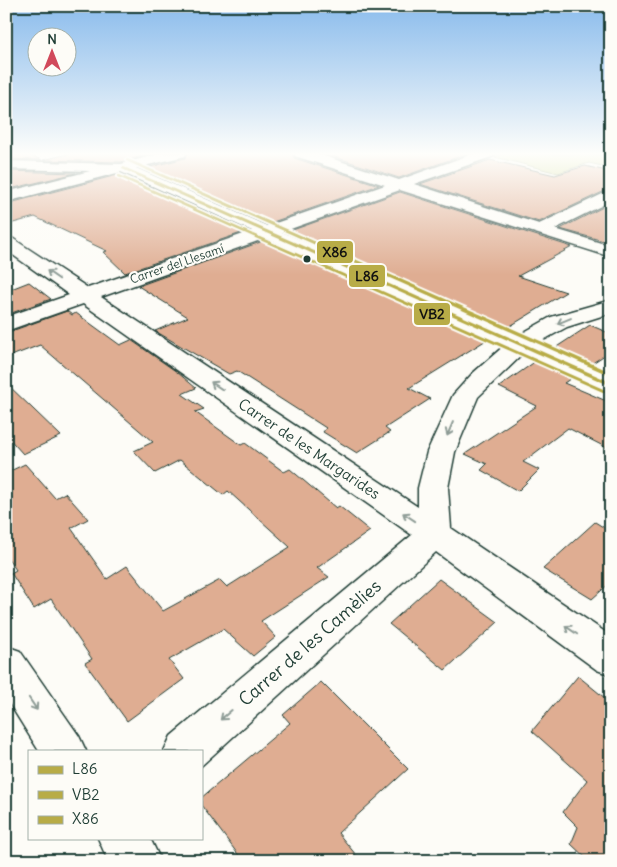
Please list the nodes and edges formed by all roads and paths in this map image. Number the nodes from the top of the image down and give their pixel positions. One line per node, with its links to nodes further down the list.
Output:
1 (20, 193): 6 (street)
2 (180, 193): 8 (street)
3 (376, 193): 8 (street, Carrer del Llesamí)
4 (427, 193): 7 (street)
5 (611, 195): 7 (street)
6 (6, 197)
7 (541, 230): 10 (street)
8 (266, 232): 11 (street, Carrer del Llesamí); 14 (street)
9 (12, 252): 11 (street, Carrer de les Margarides, one-way to 9)
10 (611, 252)
11 (84, 296): 13 (street, Carrer del Llesamí); 16 (street, Carrer de les Margarides, one-way to 11)
12 (611, 306): 14 (street, one-way to 14)
13 (6, 324)
14 (520, 344): 15 (street); 16 (street, one-way to 16)
15 (611, 384)
16 (435, 534): 17 (street, Carrer de les Margarides, one-way to 16); 20 (street, Carrer de les Camèlies, one-way to 20)
17 (611, 658)
18 (6, 663): 19 (street, one-way to 19)
19 (63, 750)
20 (187, 750)
21 (123, 840): 22 (street)
22 (136, 861)

